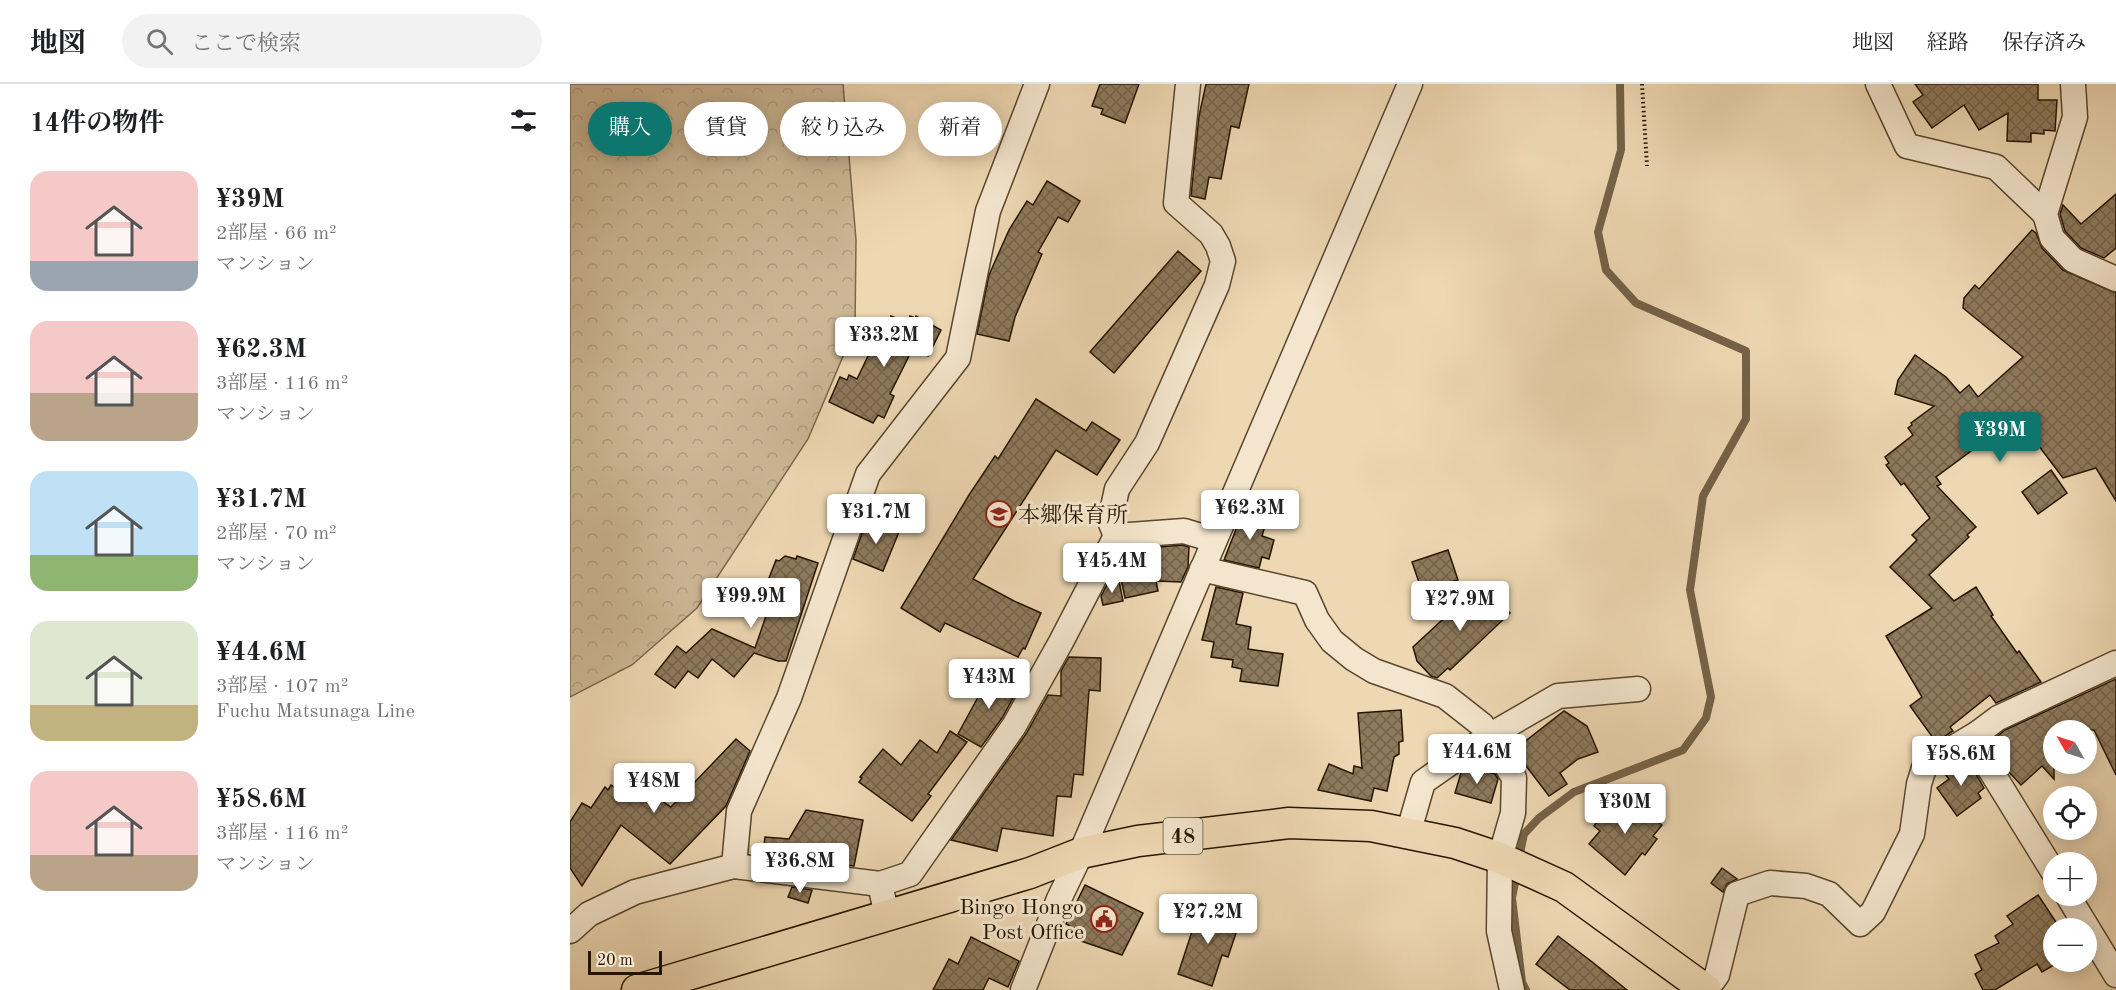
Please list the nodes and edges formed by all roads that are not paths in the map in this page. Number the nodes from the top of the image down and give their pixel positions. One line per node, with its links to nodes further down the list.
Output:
1 (1037, 84): 19 (street)
2 (1188, 84): 8 (street)
3 (1410, 84): 9 (street)
4 (1878, 84): 6 (street)
5 (2073, 84): 6 (street)
6 (2045, 214): 7 (street)
7 (2116, 279)
8 (1116, 536): 9 (street); 20 (street)
9 (1214, 540): 10 (street)
10 (1202, 569): 14 (street); 16 (street)
11 (2116, 663): 13 (street)
12 (1638, 689): 14 (street)
13 (1978, 733): 17 (street); 28 (street)
14 (1489, 736): 15 (street); 18 (street)
15 (1408, 834): 16 (main road, 48); 18 (main road, 48)
16 (1081, 853): 22 (main road, 48); 26 (street)
17 (2043, 855)
18 (1500, 858): 27 (street); 28 (main road, 48)
19 (734, 866): 20 (street); 23 (street)
20 (880, 884): 22 (street)
21 (2073, 906): 24 (street)
22 (887, 916): 25 (main road, 48)
23 (570, 931)
24 (2116, 975)
25 (637, 990)
26 (1023, 990)
27 (1512, 990)
28 (1706, 990)

